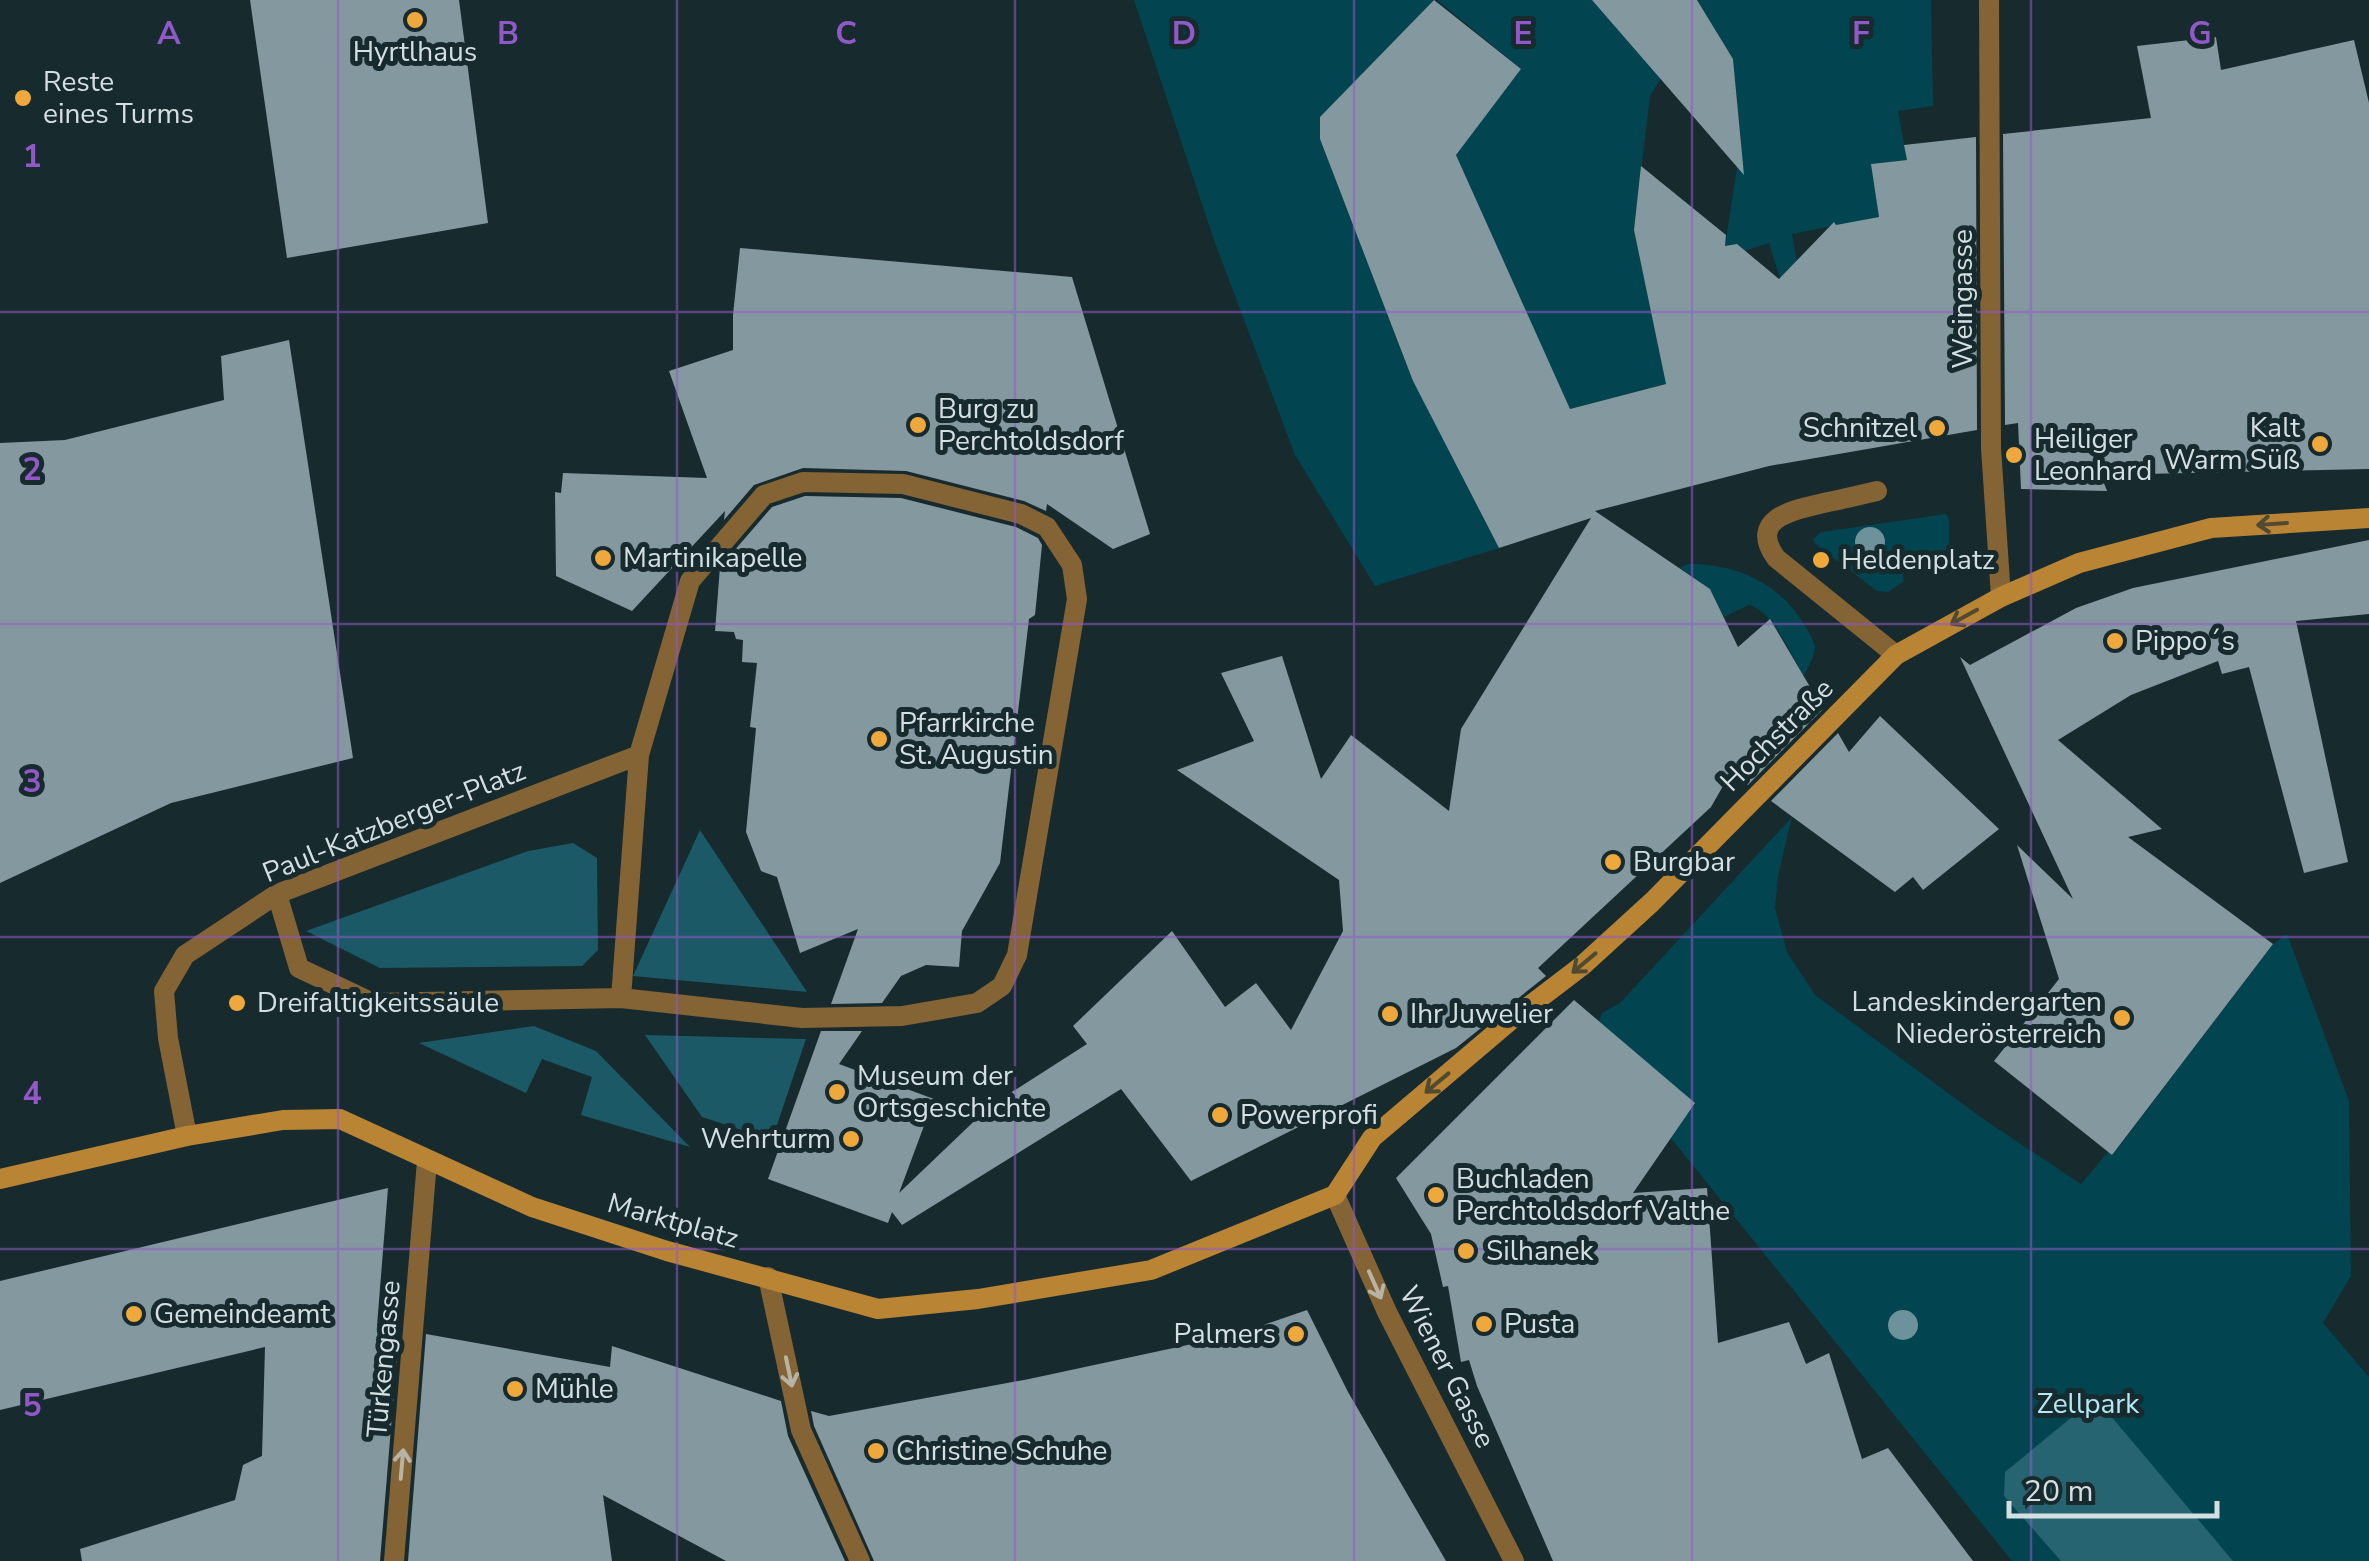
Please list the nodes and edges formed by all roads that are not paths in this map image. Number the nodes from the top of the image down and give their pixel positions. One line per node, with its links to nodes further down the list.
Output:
1 (1989, 0): 4 (street, Weingasse)
2 (1876, 492): 5 (street)
3 (2369, 518): 4 (main road, Hochstraße, one-way to 4)
4 (2001, 596): 5 (main road, Hochstraße, one-way to 5)
5 (1896, 655): 12 (main road, Hochstraße, one-way to 12)
6 (639, 756): 7 (street, Paul-Katzberger-Platz); 8 (street); 8 (street)
7 (277, 894): 8 (street); 9 (street, Paul-Katzberger-Platz)
8 (620, 998)
9 (186, 1136): 10 (main road, Marktplatz); 11 (main road, Marktplatz)
10 (428, 1161): 13 (main road, Marktplatz); 14 (street, Türkengasse, one-way to 10)
11 (0, 1179)
12 (1335, 1196): 13 (main road, Marktplatz); 16 (street, Wiener Gasse, one-way to 16)
13 (768, 1277): 15 (street, one-way to 15)
14 (394, 1561)
15 (860, 1561)
16 (1514, 1561)

